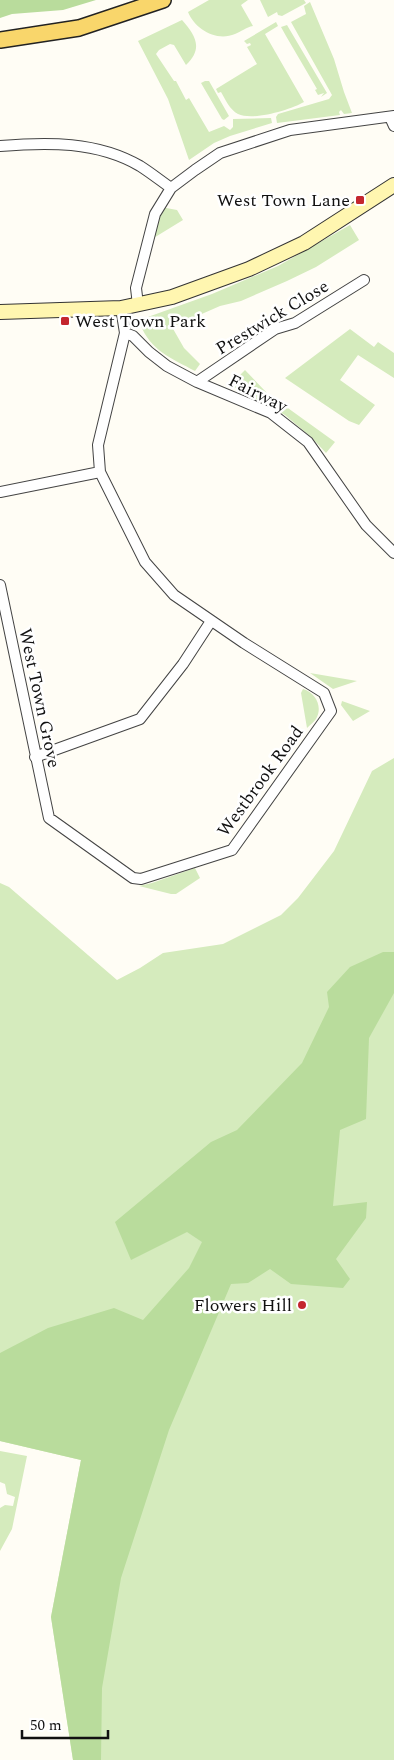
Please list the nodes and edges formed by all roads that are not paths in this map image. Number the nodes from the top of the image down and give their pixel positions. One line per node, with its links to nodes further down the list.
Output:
1 (163, 0): 2 (main road)
2 (0, 40)
3 (393, 120): 6 (street)
4 (0, 146): 6 (street)
5 (394, 185): 8 (main road)
6 (171, 188): 8 (street)
7 (364, 280): 12 (street, Prestwick Close)
8 (138, 304): 9 (main road)
9 (121, 308): 10 (main road); 11 (street)
10 (0, 312)
11 (125, 333): 12 (street, Fairway); 13 (street)
12 (197, 382): 15 (street, Fairway)
13 (100, 472): 14 (street); 17 (street)
14 (0, 492)
15 (394, 553)
16 (0, 585): 18 (street, West Town Grove)
17 (211, 621): 18 (street); 19 (street, Westbrook Road)
18 (35, 757): 19 (street, West Town Grove)
19 (49, 818)

